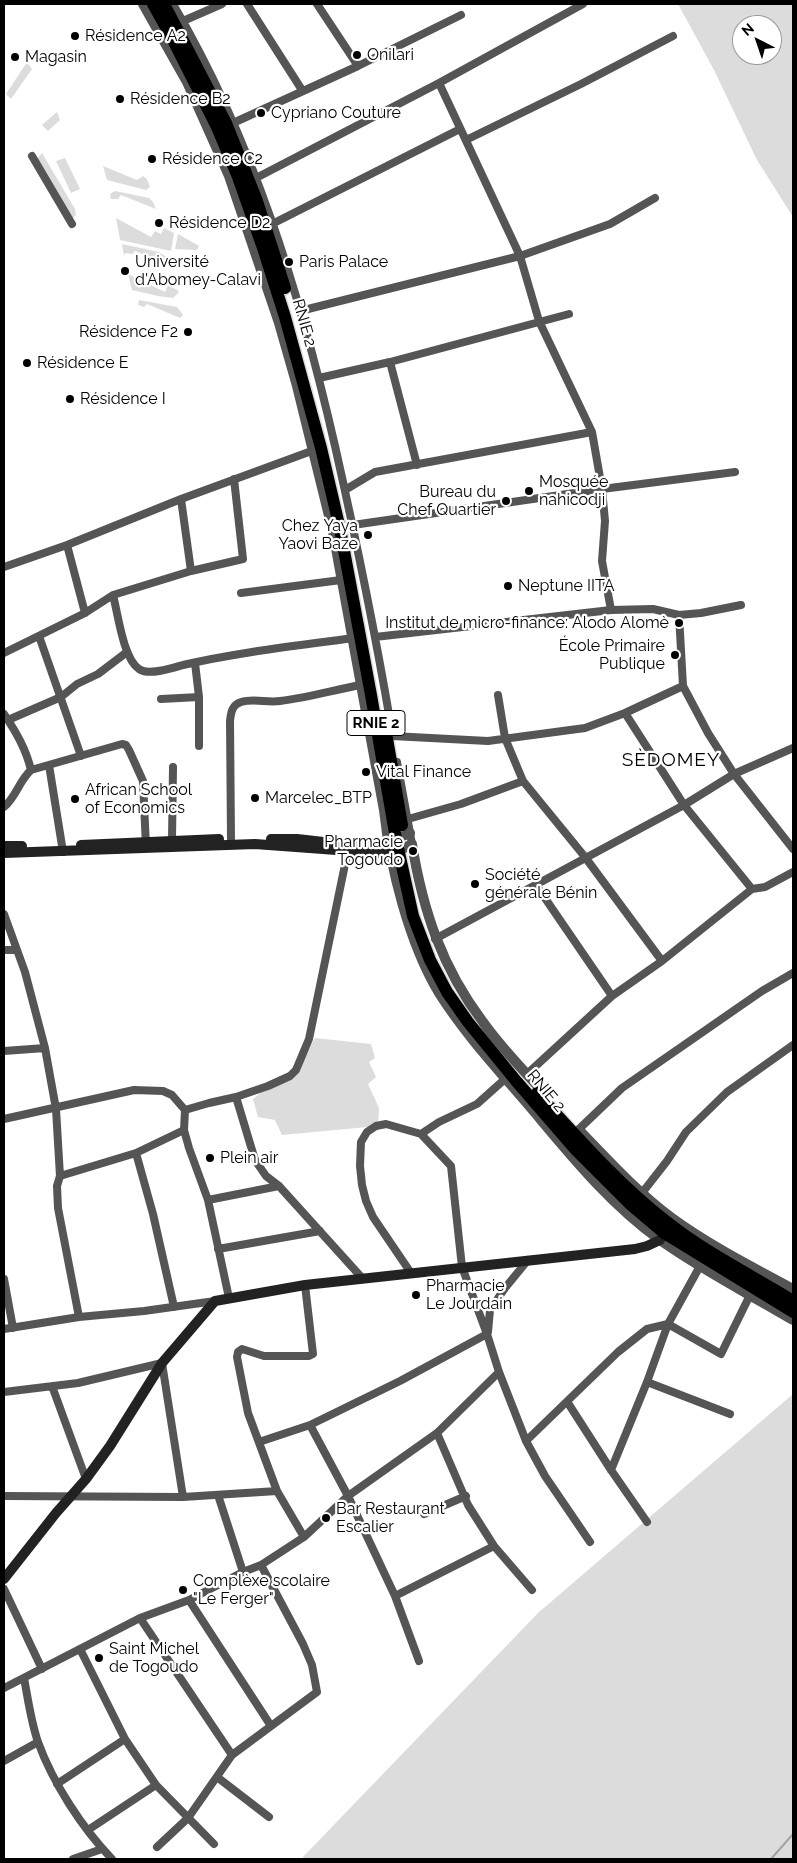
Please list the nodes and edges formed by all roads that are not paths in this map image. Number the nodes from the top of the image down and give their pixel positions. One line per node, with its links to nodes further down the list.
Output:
1 (143, 4): 30 (street)
2 (152, 4): 30 (highway, RNIE 2 / RNIE 2)
3 (164, 4): 37 (highway, RNIE 2 / RNIE 2)
4 (173, 4): 10 (street)
5 (222, 4): 10 (street)
6 (246, 4): 14 (street)
7 (318, 4): 12 (street)
8 (583, 4): 13 (street)
9 (462, 15): 12 (street)
10 (183, 21): 15 (street)
11 (672, 36): 17 (street)
12 (358, 66): 14 (street)
13 (439, 83): 16 (street); 19 (street)
14 (302, 90): 15 (street)
15 (234, 123): 19 (street)
16 (460, 129): 17 (street); 22 (street)
17 (466, 140): 23 (street)
18 (32, 156): 21 (street)
19 (256, 178): 22 (street)
20 (655, 198): 23 (street)
21 (72, 224)
22 (272, 224): 24 (street)
23 (520, 256): 24 (street); 26 (street)
24 (300, 311): 28 (street)
25 (569, 314): 26 (street)
26 (539, 321): 27 (street); 29 (street)
27 (390, 362): 28 (street); 31 (street)
28 (320, 378): 35 (street)
29 (592, 432): 31 (street); 34 (street)
30 (317, 449): 33 (street); 41 (street); 77 (highway, RNIE 2 / RNIE 2)
31 (416, 465): 35 (street)
32 (735, 472): 34 (street)
33 (234, 479): 36 (street); 40 (street)
34 (602, 489): 37 (street); 45 (street)
35 (345, 490): 37 (street)
36 (181, 499): 38 (street); 40 (street)
37 (350, 525): 49 (street); 77 (highway, RNIE 2 / RNIE 2)
38 (67, 545): 39 (street); 46 (street)
39 (4, 567)
40 (191, 571): 43 (street)
41 (341, 580): 42 (street); 50 (street)
42 (241, 593)
43 (113, 595): 46 (street); 51 (street)
44 (741, 605): 47 (street)
45 (611, 610): 47 (street); 49 (street)
46 (85, 613): 48 (street)
47 (679, 615): 55 (street)
48 (39, 636): 52 (street); 57 (street)
49 (375, 636): 62 (street)
50 (353, 638): 53 (street); 54 (street)
51 (127, 652): 53 (street); 57 (street)
52 (4, 653)
53 (195, 663): 58 (street)
54 (361, 685): 75 (street); 77 (street)
55 (683, 686): 60 (street); 70 (street)
56 (498, 695): 63 (street)
57 (61, 696): 61 (street); 66 (street)
58 (199, 697): 59 (street); 64 (street)
59 (161, 699)
60 (625, 713): 63 (street); 72 (street)
61 (6, 717): 69 (street)
62 (392, 736): 63 (street); 74 (street)
63 (505, 738): 71 (street)
64 (199, 746)
65 (793, 748): 70 (street)
66 (82, 756): 67 (street); 78 (street)
67 (49, 765): 69 (street); 80 (street)
68 (173, 766): 76 (street)
69 (31, 770): 73 (street)
70 (734, 774): 72 (street); 81 (street)
71 (522, 781): 74 (street); 84 (street)
72 (684, 805): 84 (street); 87 (street)
73 (4, 807)
74 (408, 819): 77 (street)
75 (231, 839): 76 (main road); 77 (main road)
76 (172, 840): 78 (main road)
77 (401, 844): 82 (main road); 89 (street); 99 (street); 113 (highway, RNIE 2 / RNIE 2)
78 (146, 845): 80 (main road); 82 (main road)
79 (4, 846): 80 (main road)
80 (63, 849): 83 (main road)
81 (793, 849)
82 (348, 850): 100 (street)
83 (4, 853)
84 (585, 857): 86 (street); 92 (street)
85 (793, 872): 87 (street)
86 (536, 885): 89 (street); 94 (street)
87 (752, 889): 92 (street)
88 (4, 914): 91 (street)
89 (435, 938): 98 (street)
90 (4, 950): 91 (street)
91 (16, 950): 96 (street)
92 (662, 961): 94 (street)
93 (793, 973): 105 (street)
94 (612, 996): 98 (street)
95 (793, 1045): 110 (street)
96 (45, 1048): 97 (street); 101 (street)
97 (4, 1051)
98 (527, 1074): 105 (street)
99 (505, 1079): 106 (street); 113 (street)
100 (236, 1097): 102 (street); 109 (street)
101 (56, 1109): 102 (street); 103 (street); 108 (street)
102 (185, 1110): 104 (street)
103 (4, 1119)
104 (184, 1130): 107 (street); 111 (street)
105 (578, 1130): 110 (street)
106 (421, 1134): 117 (street); 118 (street)
107 (136, 1152): 108 (street); 127 (street)
108 (60, 1176): 129 (street)
109 (280, 1186): 111 (street); 112 (street)
110 (642, 1193): 122 (street)
111 (208, 1200): 114 (street)
112 (320, 1231): 114 (street); 120 (street)
113 (664, 1232): 115 (main road); 116 (street); 126 (highway, RNIE 2 / RNIE 2); 128 (highway, RNIE 2 / RNIE 2)
114 (218, 1249): 124 (street)
115 (528, 1260): 117 (main road); 134 (street)
116 (700, 1266): 123 (street); 131 (street)
117 (462, 1267): 118 (main road); 134 (street)
118 (411, 1273): 120 (main road)
119 (4, 1279): 132 (street)
120 (364, 1279): 121 (main road)
121 (305, 1285): 124 (main road); 145 (street)
122 (793, 1289)
123 (750, 1295): 130 (street); 131 (street)
124 (229, 1298): 125 (main road)
125 (215, 1301): 127 (street); 135 (main road)
126 (793, 1301)
127 (174, 1307): 129 (street)
128 (793, 1312)
129 (79, 1317): 132 (street)
130 (793, 1320)
131 (668, 1324): 137 (street); 140 (street)
132 (14, 1328): 133 (street)
133 (4, 1329)
134 (487, 1334): 136 (street); 142 (street)
135 (162, 1363): 138 (street); 147 (main road); 154 (street)
136 (499, 1372): 143 (street); 144 (street)
137 (647, 1382): 141 (street); 146 (street)
138 (52, 1386): 139 (street); 147 (street)
139 (4, 1392)
140 (568, 1403): 144 (street); 146 (street)
141 (730, 1414)
142 (310, 1425): 145 (street); 152 (street)
143 (437, 1433): 152 (street); 153 (street)
144 (526, 1441): 158 (street)
145 (259, 1442): 148 (street)
146 (611, 1470): 156 (street)
147 (86, 1479): 149 (main road)
148 (277, 1491): 150 (street); 157 (street)
149 (71, 1495): 151 (street); 154 (street); 162 (main road)
150 (218, 1495): 154 (street); 161 (street)
151 (4, 1496)
152 (348, 1496): 157 (street); 165 (street)
153 (466, 1496): 155 (street); 159 (street)
154 (183, 1497)
155 (424, 1514)
156 (647, 1522)
157 (304, 1537): 160 (street)
158 (590, 1542)
159 (494, 1546): 164 (street); 165 (street)
160 (261, 1565): 161 (street); 173 (street)
161 (243, 1572): 166 (street)
162 (4, 1579)
163 (4, 1589): 170 (street)
164 (532, 1590)
165 (395, 1596): 169 (street)
166 (188, 1600): 167 (street); 173 (street)
167 (140, 1618): 168 (street); 176 (street)
168 (80, 1649): 170 (street); 174 (street)
169 (419, 1661)
170 (42, 1668): 171 (street)
171 (24, 1678): 172 (street); 175 (street)
172 (4, 1688)
173 (271, 1726): 176 (street)
174 (125, 1739): 179 (street); 180 (street)
175 (38, 1742): 177 (street); 179 (street)
176 (232, 1755): 178 (street)
177 (4, 1761)
178 (217, 1777): 181 (street); 182 (street)
179 (57, 1784): 183 (street)
180 (156, 1785): 182 (street); 183 (street)
181 (269, 1817)
182 (188, 1818): 184 (street); 185 (street)
183 (88, 1830): 186 (street)
184 (214, 1844)
185 (157, 1847)
186 (102, 1849): 187 (street); 188 (street)
187 (73, 1859)
188 (112, 1859)

